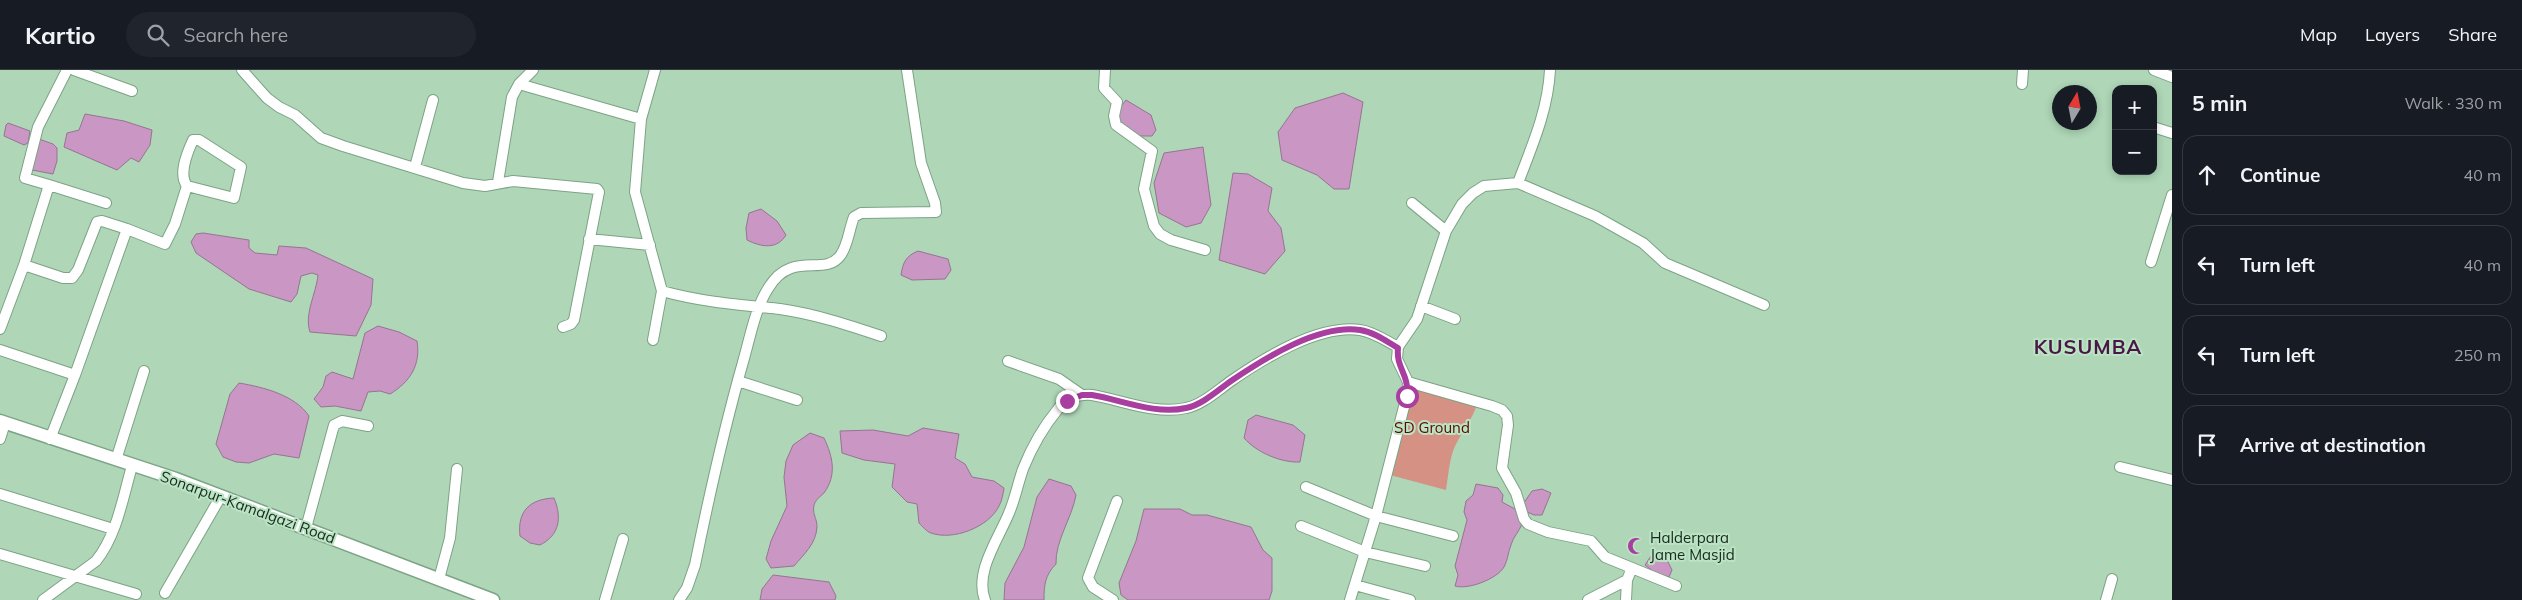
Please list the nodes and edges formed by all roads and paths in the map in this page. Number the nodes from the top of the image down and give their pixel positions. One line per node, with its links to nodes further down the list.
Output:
1 (67, 70): 22 (street)
2 (74, 70): 14 (street)
3 (242, 70): 19 (street)
4 (533, 70): 12 (street)
5 (655, 70): 16 (street)
6 (908, 70): 37 (street)
7 (1105, 70): 31 (street)
8 (1550, 70): 21 (street)
9 (2023, 70): 13 (street)
10 (2154, 70): 11 (street)
11 (2172, 77)
12 (519, 84): 16 (street); 20 (street)
13 (2022, 84)
14 (132, 91)
15 (434, 100): 19 (street)
16 (641, 119): 30 (street)
17 (2157, 128): 18 (street)
18 (2172, 133)
19 (415, 167): 20 (street)
20 (498, 182): 29 (street)
21 (1518, 183): 28 (street); 35 (street)
22 (48, 185): 26 (street); 33 (street)
23 (187, 186): 23 (street); 27 (street)
24 (2172, 195): 32 (street)
25 (1412, 203): 28 (street)
26 (106, 204)
27 (127, 229): 33 (street); 47 (street)
28 (1446, 231): 36 (street)
29 (589, 239): 30 (street); 39 (street)
30 (650, 245): 34 (street)
31 (1205, 250)
32 (2151, 262)
33 (24, 265): 40 (street)
34 (662, 291): 37 (street); 42 (street)
35 (1764, 305)
36 (1421, 306): 38 (street); 43 (street)
37 (760, 308): 41 (street); 48 (street)
38 (1455, 319)
39 (563, 327)
40 (0, 329)
41 (881, 336)
42 (653, 340)
43 (1398, 348): 49 (street); 50 (street)
44 (0, 350): 47 (street)
45 (1008, 361): 50 (street)
46 (144, 371): 56 (street)
47 (75, 375): 55 (street)
48 (738, 381): 51 (street); 86 (street)
49 (1408, 382): 65 (street); 74 (street)
50 (1082, 395): 87 (street)
51 (797, 400)
52 (2, 422): 54 (street); 55 (main road, Sonarpur-Kamalgazi Road)
53 (368, 426): 67 (street)
54 (0, 439)
55 (50, 439): 56 (main road, Sonarpur-Kamalgazi Road)
56 (116, 460): 57 (main road, Sonarpur-Kamalgazi Road)
57 (132, 466): 63 (main road, Sonarpur-Kamalgazi Road); 68 (street)
58 (2120, 467): 60 (street)
59 (458, 469): 76 (street)
60 (2172, 480)
61 (1306, 487): 65 (street)
62 (0, 494): 68 (street)
63 (221, 496): 67 (main road, Sonarpur-Kamalgazi Road); 81 (street)
64 (1117, 501): 88 (street)
65 (1376, 516): 69 (street); 71 (street)
66 (1301, 526): 71 (street)
67 (306, 528): 76 (main road, Sonarpur-Kamalgazi Road)
68 (113, 529): 75 (street)
69 (1453, 536)
70 (623, 540): 85 (street)
71 (1365, 552): 73 (street); 79 (street)
72 (0, 554): 75 (street)
73 (1425, 566)
74 (1632, 568): 78 (street); 80 (street)
75 (73, 577): 82 (street); 84 (street)
76 (440, 579): 83 (main road, Sonarpur-Kamalgazi Road)
77 (2112, 579): 93 (street)
78 (1627, 580): 91 (street); 92 (street)
79 (1355, 585): 89 (street); 90 (street)
80 (1676, 586)
81 (165, 593)
82 (136, 594)
83 (488, 599)
84 (43, 600)
85 (604, 600)
86 (679, 600)
87 (985, 600)
88 (1113, 600)
89 (1350, 600)
90 (1410, 600)
91 (1588, 600)
92 (1626, 600)
93 (2106, 600)

